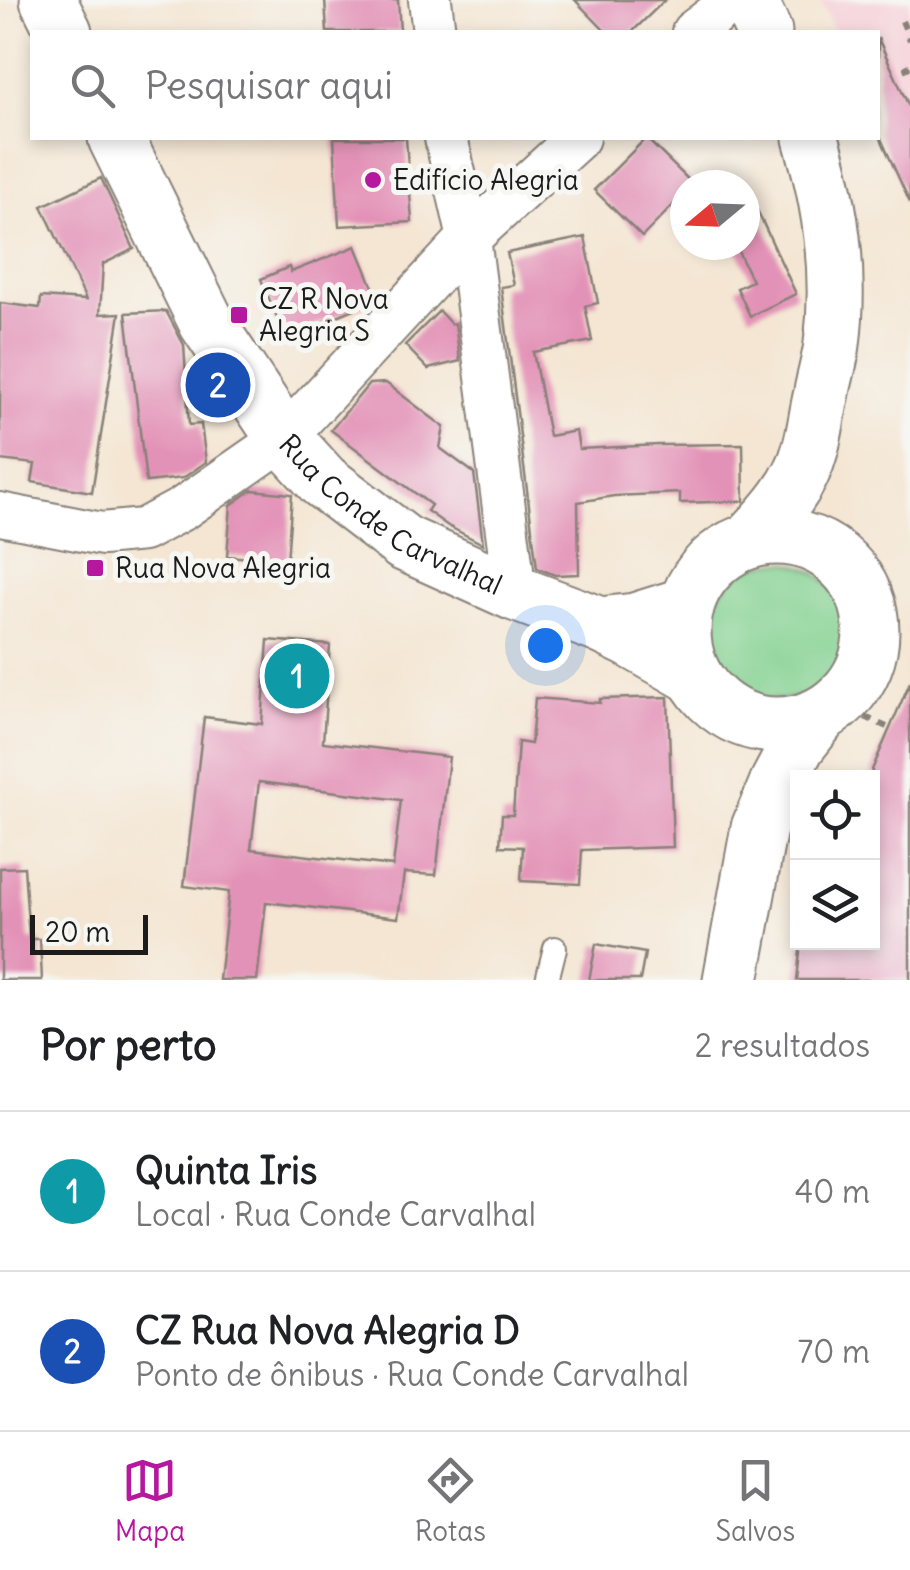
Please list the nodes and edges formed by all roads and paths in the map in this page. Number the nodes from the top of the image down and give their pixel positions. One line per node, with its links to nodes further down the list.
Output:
1 (48, 0): 6 (main road)
2 (430, 0): 7 (street)
3 (729, 0): 8 (street)
4 (749, 0): 9 (main road)
5 (902, 21): 10 (path)
6 (63, 30)
7 (434, 30)
8 (695, 30)
9 (763, 30)
10 (910, 40)
11 (910, 66): 12 (path)
12 (910, 77)
13 (117, 140): 18 (main road, Rua Conde Carvalhal)
14 (446, 140): 17 (street)
15 (576, 140): 17 (street)
16 (812, 140): 19 (main road)
17 (469, 238): 18 (street); 23 (street)
18 (284, 438): 20 (street); 23 (main road, Rua Conde Carvalhal)
19 (810, 452): 21 (main road); 22 (main road)
20 (0, 514)
21 (751, 540): 22 (main road); 24 (main road)
22 (850, 571): 27 (main road)
23 (515, 593): 25 (main road, Rua Conde Carvalhal)
24 (686, 605): 25 (main road); 26 (main road)
25 (600, 625): 26 (main road, Rua Conde Carvalhal)
26 (701, 687): 27 (main road); 29 (main road)
27 (841, 716): 28 (path); 29 (main road)
28 (887, 726)
29 (759, 828): 32 (main road)
30 (555, 948): 31 (lane)
31 (547, 980)
32 (731, 980)

